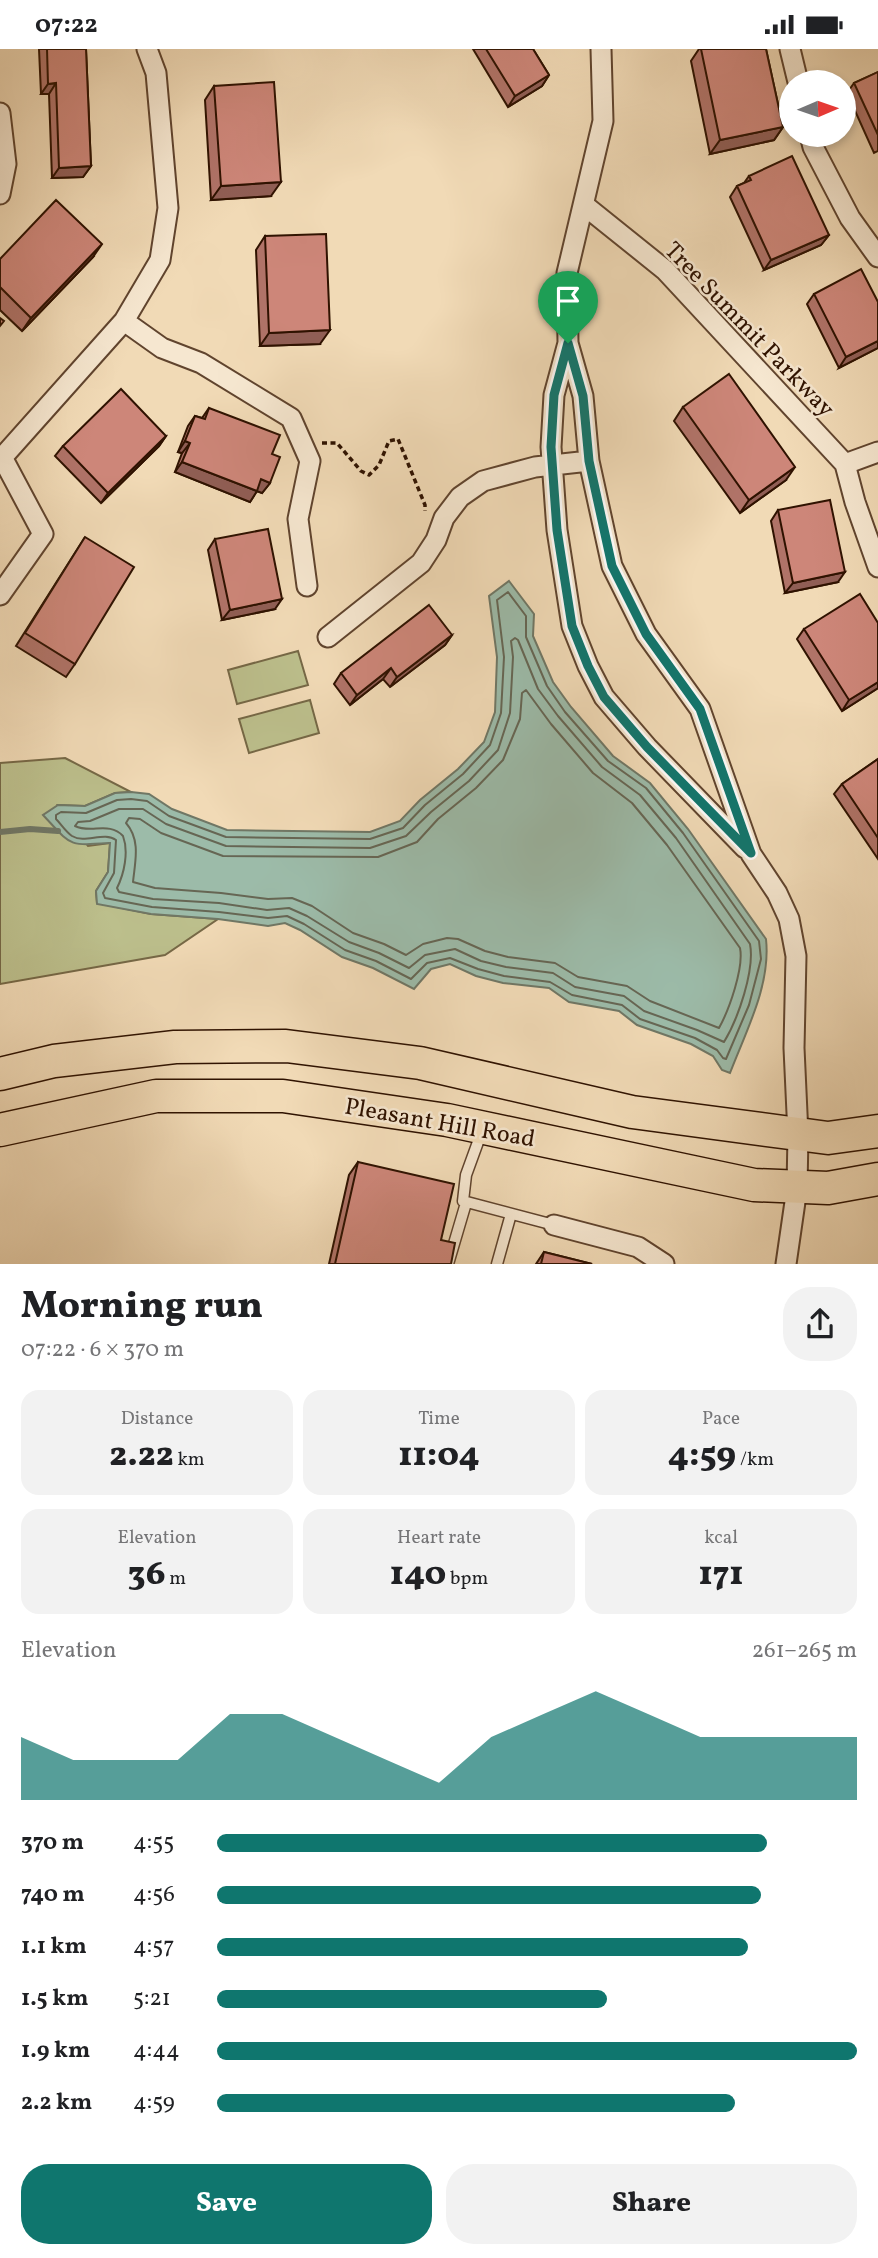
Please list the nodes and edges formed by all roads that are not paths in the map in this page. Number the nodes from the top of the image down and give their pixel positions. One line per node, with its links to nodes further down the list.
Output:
1 (147, 49): 10 (street)
2 (601, 49): 8 (street)
3 (790, 49): 4 (street)
4 (794, 70)
5 (0, 113): 7 (street)
6 (813, 147): 9 (street)
7 (0, 194)
8 (584, 205): 11 (street); 15 (street, Tree Summit Parkway)
9 (878, 257)
10 (124, 321): 13 (street); 18 (street)
11 (568, 343): 14 (street); 16 (street)
12 (878, 452): 15 (street)
13 (1, 459): 19 (street)
14 (589, 461): 16 (street); 21 (street)
15 (845, 464): 17 (street, Tree Summit Parkway)
16 (551, 465): 20 (street); 21 (street)
17 (878, 567)
18 (307, 586)
19 (0, 595)
20 (328, 637)
21 (751, 853): 26 (street)
22 (0, 1074): 26 (highway, Pleasant Hill Road)
23 (483, 1127): 24 (highway, Pleasant Hill Road); 27 (highway, Pleasant Hill Road); 29 (lane)
24 (0, 1130)
25 (878, 1131): 26 (highway, Pleasant Hill Road)
26 (798, 1135): 27 (street)
27 (797, 1179): 28 (highway, Pleasant Hill Road); 35 (street)
28 (878, 1179)
29 (466, 1203): 30 (lane); 32 (lane)
30 (511, 1214): 31 (lane); 33 (lane)
31 (554, 1225): 34 (street)
32 (449, 1264)
33 (497, 1264)
34 (664, 1264)
35 (786, 1264)

